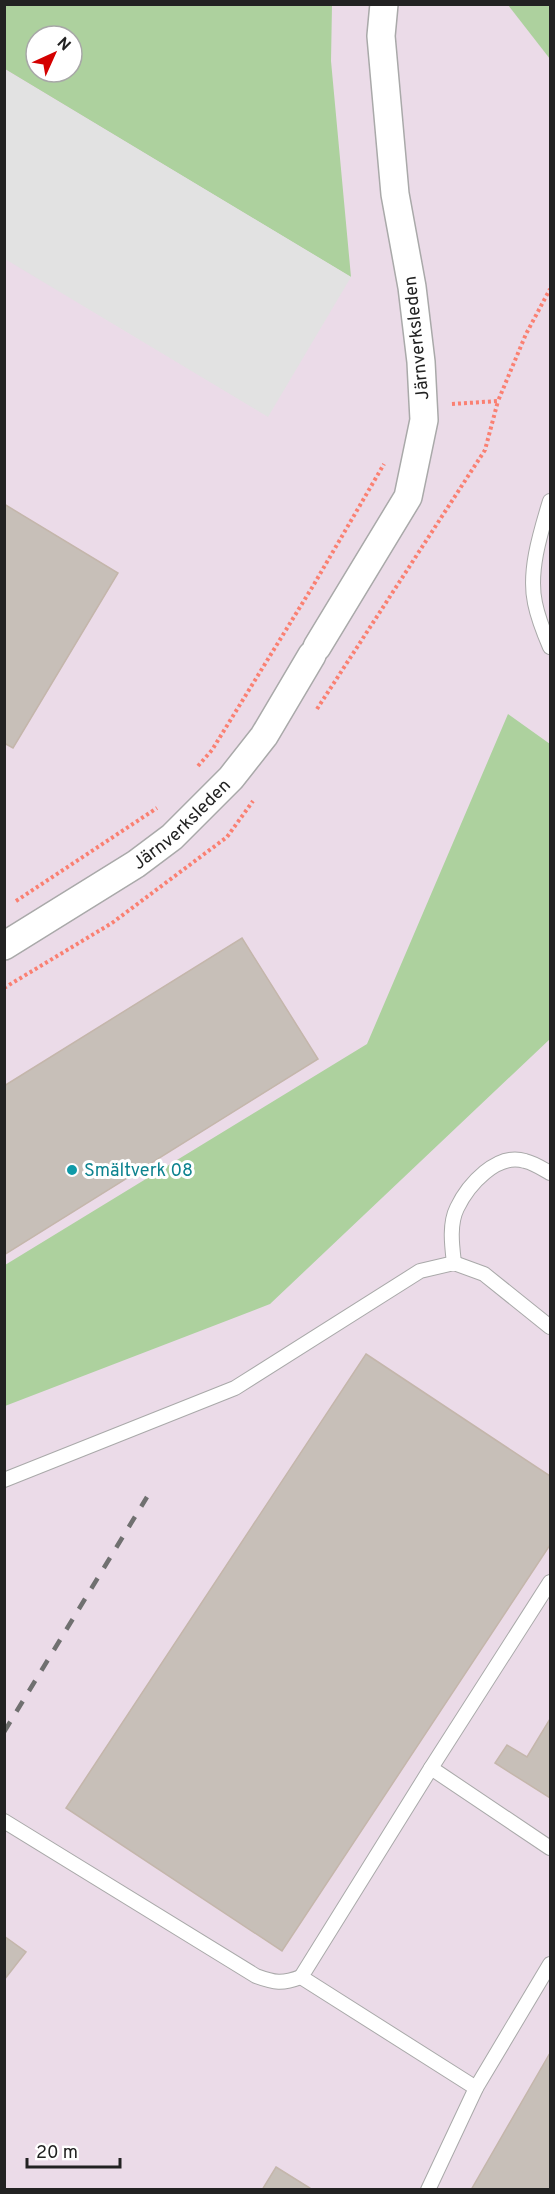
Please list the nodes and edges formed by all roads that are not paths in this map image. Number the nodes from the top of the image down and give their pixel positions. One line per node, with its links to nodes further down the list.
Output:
1 (384, 4): 4 (street, Järnverksleden)
2 (550, 501): 3 (lane)
3 (550, 647)
4 (4, 946)
5 (550, 1173): 6 (lane)
6 (454, 1263): 7 (lane); 8 (lane)
7 (550, 1327)
8 (4, 1479)
9 (550, 1582): 10 (lane)
10 (431, 1768): 12 (lane); 14 (lane)
11 (4, 1821): 14 (lane)
12 (550, 1848)
13 (550, 1964): 15 (lane)
14 (301, 1977): 15 (lane)
15 (476, 2088): 16 (lane)
16 (428, 2190)

